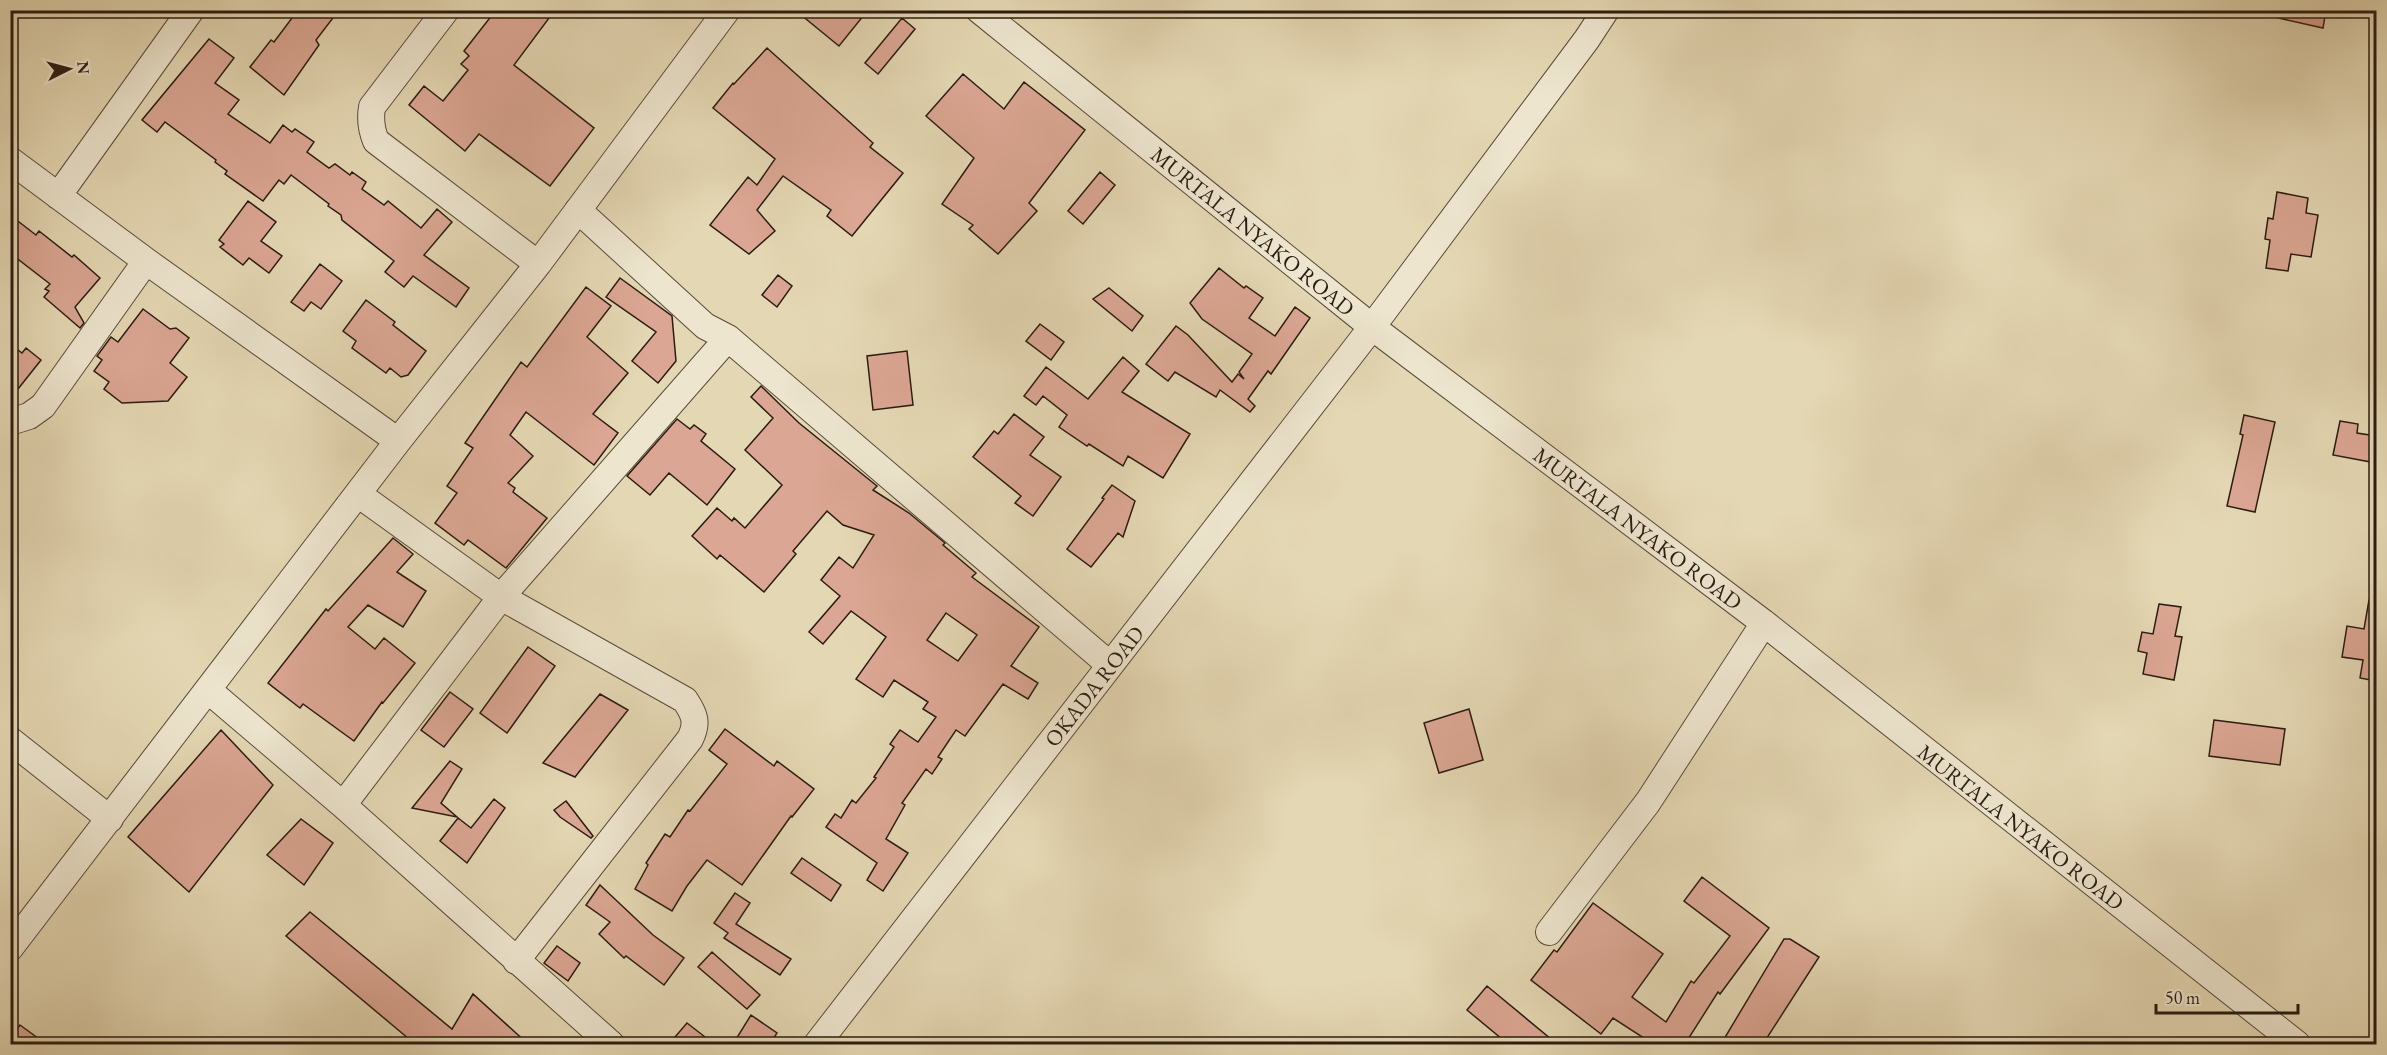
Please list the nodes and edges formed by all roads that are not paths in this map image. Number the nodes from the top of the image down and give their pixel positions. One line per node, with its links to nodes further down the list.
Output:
1 (191, 10): 9 (street)
2 (446, 10): 12 (street)
3 (727, 10): 10 (street)
4 (979, 10): 13 (street, MURTALA NYAKO ROAD)
5 (1605, 10): 7 (street)
6 (1617, 10): 7 (street)
7 (1587, 39): 13 (street, OKADA ROAD)
8 (10, 160): 9 (street)
9 (58, 196): 11 (street)
10 (578, 210): 12 (street); 14 (street)
11 (146, 261): 15 (street); 16 (street)
12 (538, 264): 16 (street)
13 (1372, 327): 19 (street, MURTALA NYAKO ROAD); 20 (street, OKADA ROAD)
14 (728, 338): 18 (street); 20 (street)
15 (10, 422)
16 (398, 441): 17 (street)
17 (358, 494): 18 (street); 21 (street)
18 (501, 597): 23 (street); 27 (street)
19 (1764, 623): 25 (street); 30 (street, MURTALA NYAKO ROAD)
20 (1110, 665): 29 (street, OKADA ROAD)
21 (208, 690): 23 (street); 24 (street)
22 (10, 740): 24 (street)
23 (343, 805): 27 (street)
24 (110, 819): 26 (street)
25 (1549, 932)
26 (10, 948)
27 (516, 961): 28 (street)
28 (611, 1044)
29 (817, 1044)
30 (2297, 1044)

